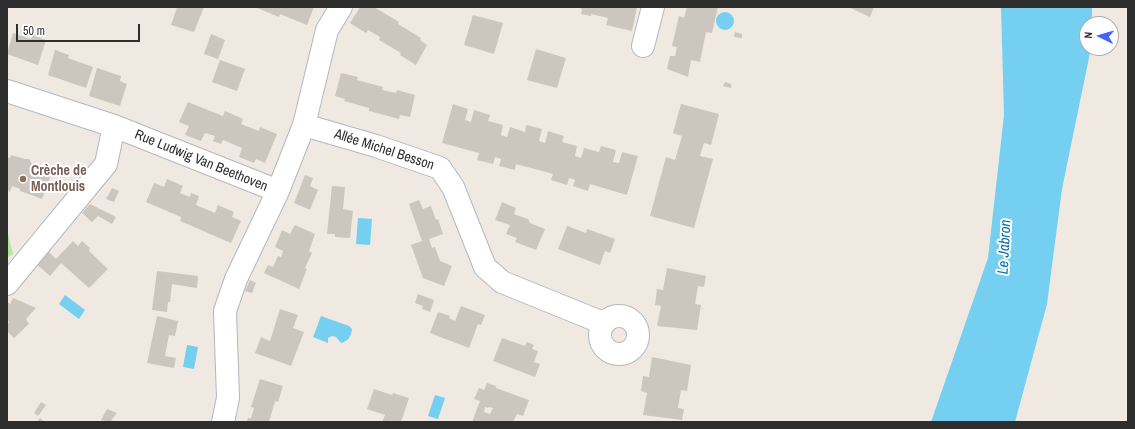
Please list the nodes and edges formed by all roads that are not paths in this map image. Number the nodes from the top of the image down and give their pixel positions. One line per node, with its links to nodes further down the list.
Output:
1 (341, 7): 5 (street)
2 (653, 7): 3 (street)
3 (643, 46)
4 (7, 91): 6 (street, Rue Ludwig Van Beethoven)
5 (304, 124): 7 (street); 9 (street, Allée Michel Besson)
6 (114, 126): 7 (street, Rue Ludwig Van Beethoven); 8 (street)
7 (278, 191): 10 (street, Rue Ludwig Van Beethoven)
8 (7, 284)
9 (603, 323)
10 (223, 422)

